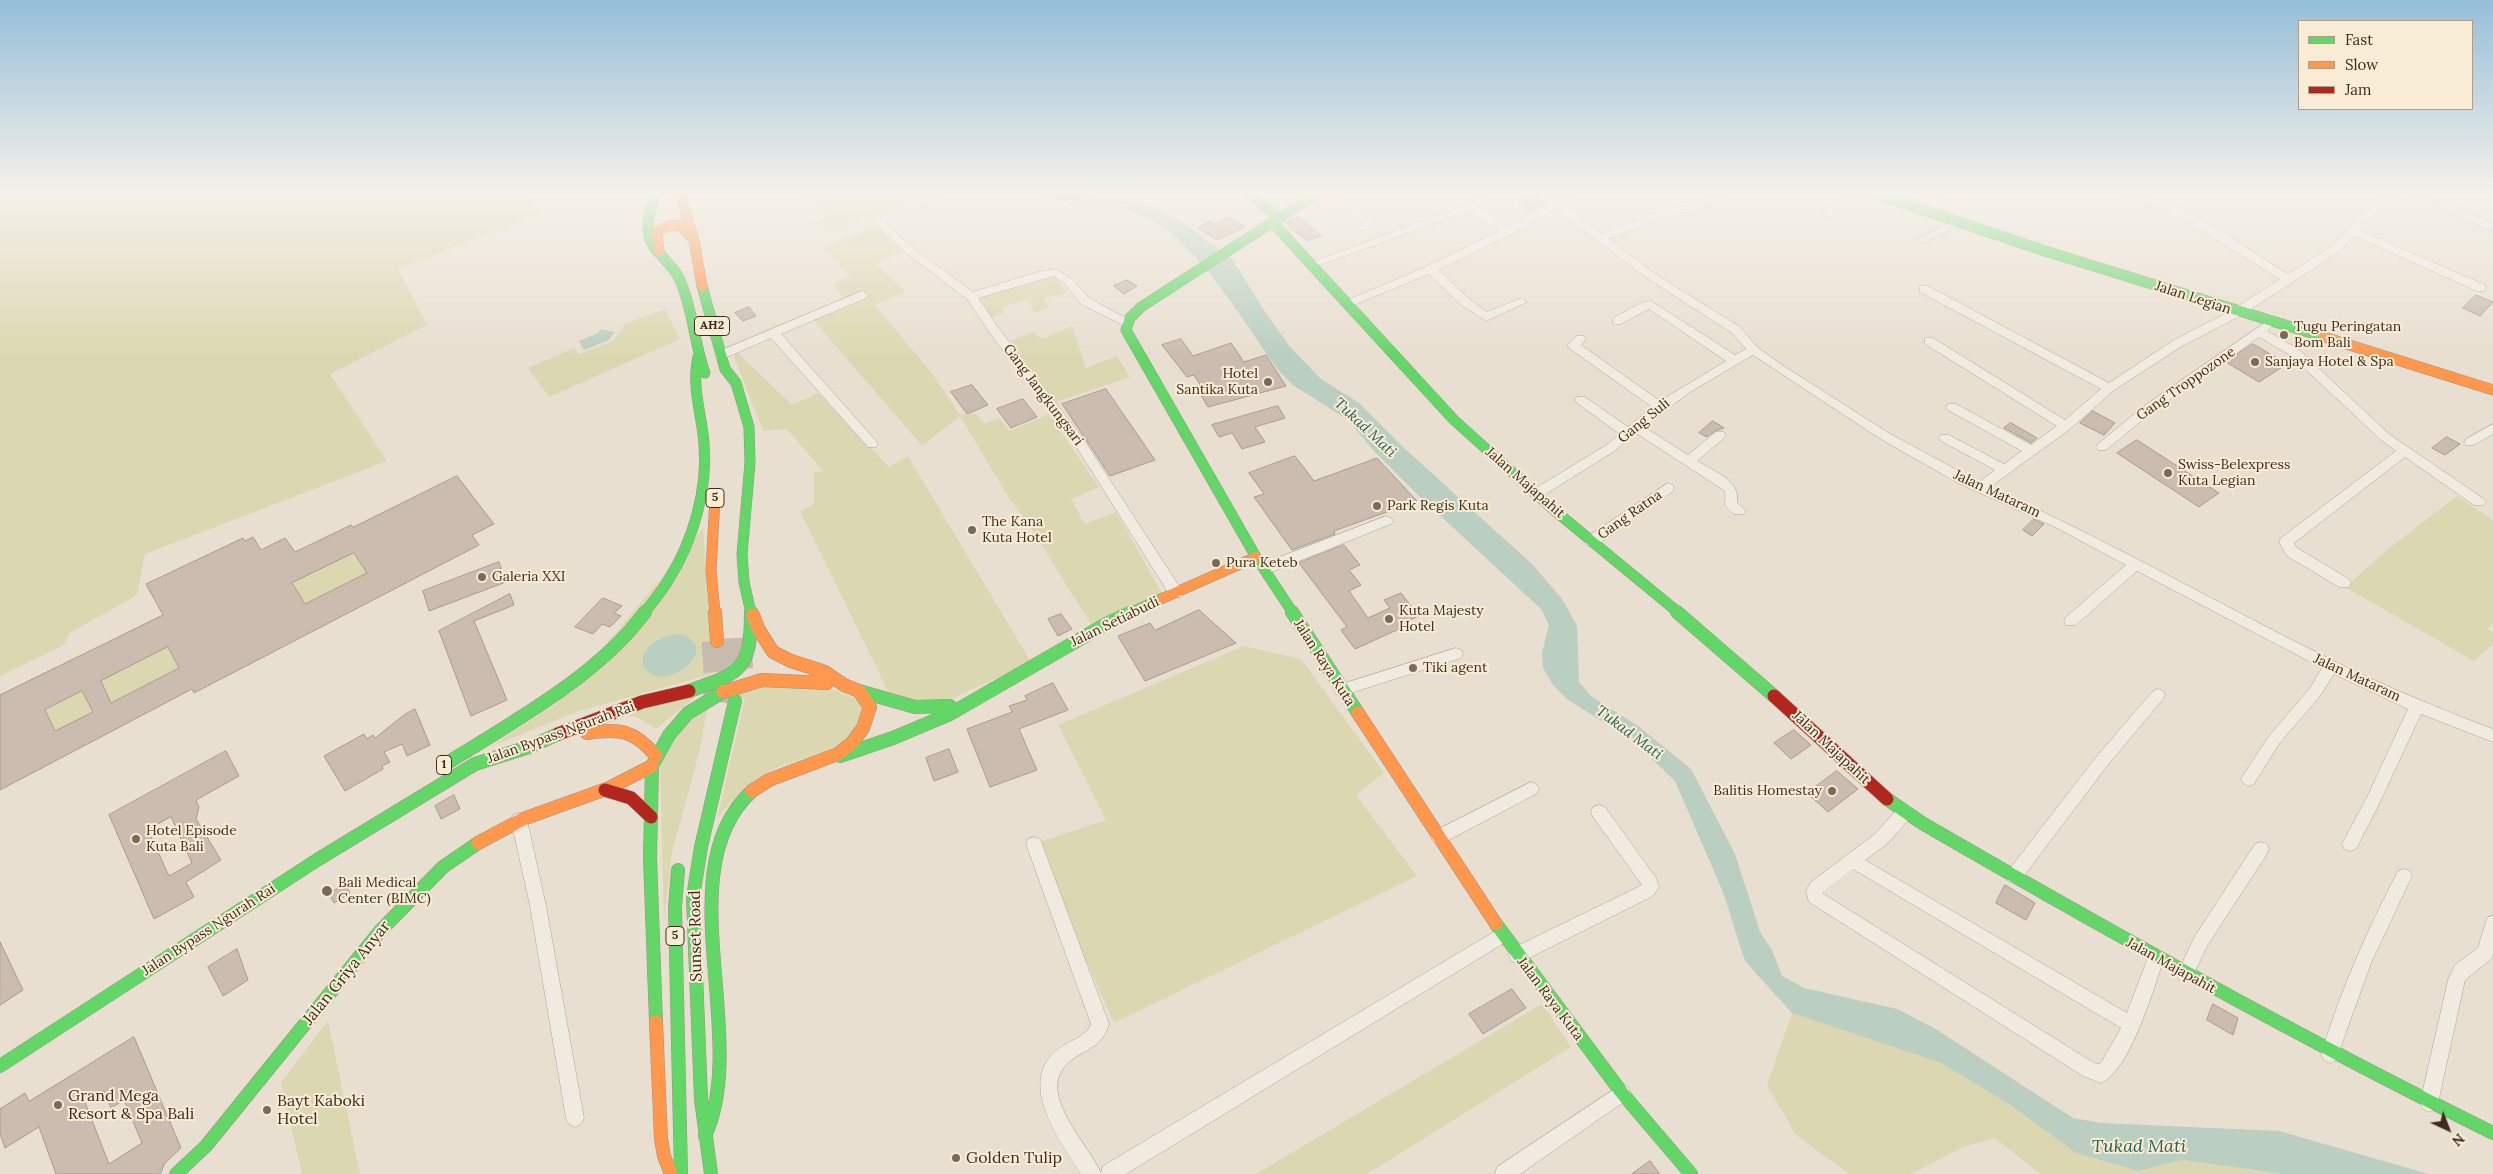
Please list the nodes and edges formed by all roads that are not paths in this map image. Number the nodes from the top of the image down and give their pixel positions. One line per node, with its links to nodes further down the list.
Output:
1 (655, 246): 14 (main road, Jalan Bypass Ngurah Rai / AH2)
2 (659, 246): 14 (main road)
3 (695, 246): 33 (main road, Jalan Bypass Ngurah Rai / AH2)
4 (904, 246): 21 (street, Gang Jangkungsari)
5 (1238, 246): 25 (main road)
6 (1297, 246): 15 (main road, Jalan Majapahit)
7 (1363, 246): 15 (street)
8 (1480, 246): 16 (street)
9 (1612, 246): 32 (street, Jalan Mataram)
10 (2031, 246): 24 (main road, Jalan Legian)
11 (2233, 246): 17 (street)
12 (2338, 246): 17 (street)
13 (2385, 246): 18 (street)
14 (660, 251): 34 (main road, Jalan Bypass Ngurah Rai / AH2)
15 (1313, 264): 23 (main road, Jalan Majapahit)
16 (1431, 270): 22 (street); 23 (street)
17 (2287, 279): 24 (street)
18 (2481, 288)
19 (1924, 289): 39 (street)
20 (862, 295): 29 (street)
21 (971, 296): 25 (street); 68 (street, Gang Jangkungsari)
22 (1521, 302)
23 (1347, 303): 59 (main road, Jalan Majapahit)
24 (2238, 312): 27 (main road, Jalan Legian); 39 (street)
25 (1127, 322): 64 (main road, Jalan Raya Kuta)
26 (1617, 322): 35 (street)
27 (2271, 323): 28 (street, Gang Troppozone); 40 (main road, Jalan Legian)
28 (2260, 332): 51 (street, Gang Troppozone); 53 (street)
29 (773, 333): 33 (street); 50 (street)
30 (1580, 339): 42 (street)
31 (1929, 342): 44 (street)
32 (1754, 350): 35 (street, Gang Suli); 58 (street, Jalan Mataram)
33 (721, 355): 36 (main road, Jalan Bypass Ngurah Rai / AH2)
34 (698, 357): 37 (main road); 85 (main road, Jalan Bypass Ngurah Rai / 1)
35 (1735, 361): 42 (street, Gang Suli)
36 (725, 368): 38 (main road); 69 (main road, Jalan Bypass Ngurah Rai / 1)
37 (708, 386)
38 (724, 388)
39 (2109, 388): 44 (street)
40 (2493, 390)
41 (1581, 400): 46 (street)
42 (1660, 407): 46 (street, Gang Suli)
43 (1952, 407): 52 (street)
44 (2066, 426): 52 (street)
45 (2493, 428): 49 (street)
46 (1633, 431): 54 (street); 59 (street, Gang Suli)
47 (1720, 435): 54 (street)
48 (1945, 438): 55 (street)
49 (2470, 442)
50 (872, 444)
51 (2102, 447)
52 (2032, 451): 55 (street)
53 (2404, 451): 60 (street); 67 (street)
54 (1688, 461): 61 (street)
55 (2005, 470): 58 (street)
56 (717, 486): 71 (main road, 5)
57 (1668, 488): 63 (street, Gang Ratna)
58 (1980, 488): 65 (street, Jalan Mataram)
59 (1536, 494): 63 (main road, Jalan Majapahit)
60 (2479, 502)
61 (1739, 510)
62 (1386, 521): 66 (street)
63 (1592, 541): 90 (main road, Jalan Majapahit)
64 (1256, 557): 66 (main road, Jalan Raya Kuta); 68 (main road, Jalan Setiabudi)
65 (2136, 564): 70 (street); 73 (street, Jalan Mataram)
66 (1264, 569): 75 (main road, Jalan Raya Kuta)
67 (2344, 583)
68 (1176, 592): 78 (main road, Jalan Setiabudi)
69 (751, 609): 74 (main road); 82 (main road, Jalan Bypass Ngurah Rai / 1)
70 (2071, 620)
71 (717, 641)
72 (1456, 654): 75 (street)
73 (2331, 666): 80 (street, Jalan Mataram); 86 (street)
74 (844, 685): 76 (main road, Jalan Setiabudi); 83 (main road)
75 (1341, 690): 93 (main road, Jalan Raya Kuta)
76 (859, 691): 78 (main road, Jalan Setiabudi); 84 (main road)
77 (2158, 695): 99 (street)
78 (978, 696): 84 (main road, Jalan Setiabudi)
79 (735, 701): 113 (main road, Sunset Road / 5)
80 (2417, 706): 81 (street, Jalan Mataram); 95 (street)
81 (2493, 736)
82 (532, 746): 83 (main road); 108 (main road, Jalan Bypass Ngurah Rai / 1)
83 (654, 761): 88 (main road, Jalan Griya Anyar); 91 (main road)
84 (826, 761): 113 (main road)
85 (440, 768)
86 (2249, 779)
87 (1531, 789): 93 (street)
88 (605, 790): 91 (main road, Jalan Griya Anyar); 92 (main road, Jalan Griya Anyar)
89 (1599, 812): 103 (street)
90 (1905, 812): 98 (street); 99 (main road, Jalan Majapahit)
91 (651, 818): 116 (main road)
92 (519, 820): 111 (street); 115 (main road, Jalan Griya Anyar)
93 (1439, 836): 102 (main road, Jalan Raya Kuta)
94 (1034, 844): 114 (street)
95 (2350, 844)
96 (2261, 849): 105 (street)
97 (680, 860): 117 (main road, Sunset Road / 5)
98 (1851, 860): 106 (street); 106 (street)
99 (2014, 876): 104 (main road, Jalan Majapahit)
100 (2404, 876): 107 (street)
101 (2493, 923): 110 (street)
102 (1503, 935): 103 (main road, Jalan Raya Kuta); 114 (street)
103 (1518, 955): 109 (main road, Jalan Raya Kuta)
104 (2156, 958): 105 (main road, Jalan Majapahit); 106 (street)
105 (2184, 974): 107 (main road, Jalan Majapahit)
106 (2131, 1025)
107 (2330, 1054): 110 (main road, Jalan Majapahit)
108 (0, 1066)
109 (1622, 1093): 119 (street); 120 (main road, Jalan Raya Kuta)
110 (2428, 1103): 112 (main road, Jalan Majapahit)
111 (575, 1118)
112 (2493, 1133)
113 (705, 1136): 118 (main road, Sunset Road / 5)
114 (1101, 1173)
115 (176, 1174)
116 (671, 1174)
117 (681, 1174)
118 (711, 1174)
119 (1504, 1174)
120 (1691, 1174)

